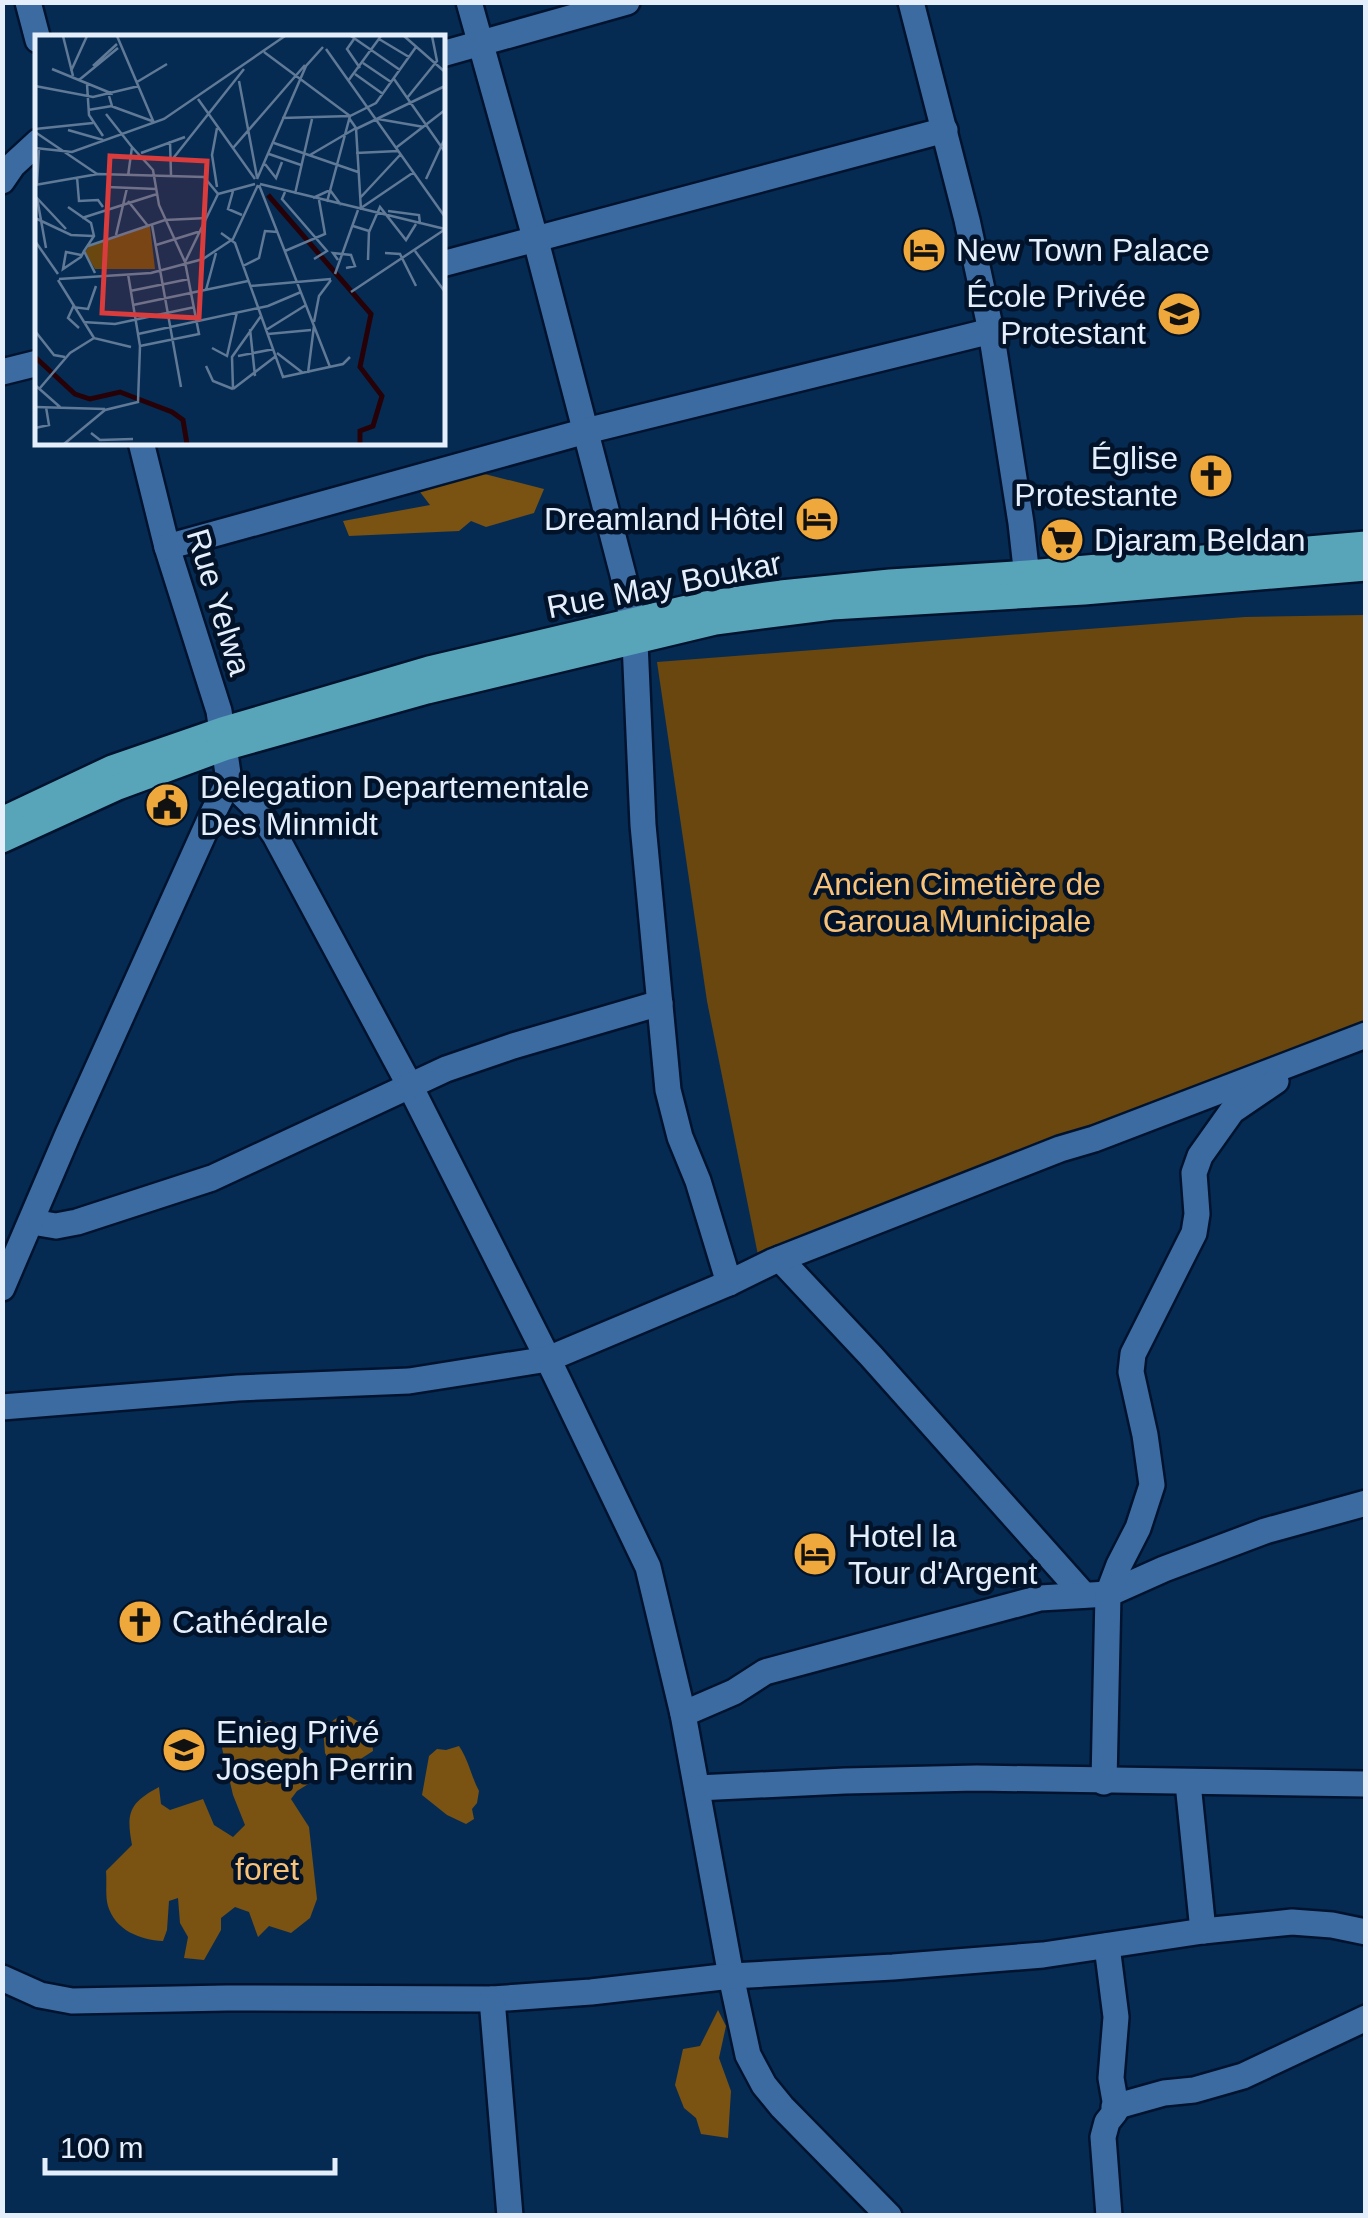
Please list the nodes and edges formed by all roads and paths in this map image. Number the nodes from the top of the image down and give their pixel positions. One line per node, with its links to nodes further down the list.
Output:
1 (28, 2): 5 (street)
2 (469, 2): 6 (street)
3 (628, 2): 6 (street)
4 (911, 2): 8 (street)
5 (37, 35)
6 (480, 44): 7 (street); 11 (street)
7 (445, 53)
8 (945, 130): 11 (street); 13 (street)
9 (35, 145): 10 (street)
10 (2, 181)
11 (536, 241): 12 (street); 16 (street)
12 (445, 263)
13 (991, 331): 16 (street); 21 (street)
14 (35, 364): 15 (street)
15 (2, 372)
16 (586, 431): 19 (street); 22 (street)
17 (142, 445): 19 (street, Rue Yelwa)
18 (1366, 544): 21 (main road, Rue May Boukar)
19 (168, 547): 23 (street, Rue Yelwa)
20 (1366, 568): 21 (main road, Rue May Boukar)
21 (1028, 584): 22 (main road, Rue May Boukar)
22 (634, 631): 23 (main road, Rue May Boukar); 27 (street)
23 (223, 739): 24 (street, Rue Yelwa); 25 (main road, Rue May Boukar); 26 (main road, Rue May Boukar)
24 (230, 781): 30 (street); 31 (street)
25 (2, 820)
26 (2, 840)
27 (660, 1004): 30 (street); 33 (street)
28 (1366, 1035): 29 (street)
29 (1309, 1058): 32 (street); 38 (street)
30 (410, 1086): 31 (street); 35 (street)
31 (32, 1222): 34 (street)
32 (780, 1259): 33 (street); 38 (street)
33 (729, 1283): 35 (street)
34 (2, 1288)
35 (548, 1359): 36 (street); 39 (street)
36 (2, 1407)
37 (1366, 1503): 38 (street)
38 (1096, 1594): 39 (street); 40 (street)
39 (683, 1714): 43 (street)
40 (1104, 1782): 41 (street); 43 (street)
41 (1188, 1783): 42 (street); 44 (street)
42 (1366, 1784)
43 (698, 1788): 47 (street)
44 (1203, 1931): 45 (street); 46 (street)
45 (1366, 1932)
46 (1107, 1946): 47 (street); 51 (street)
47 (730, 1976): 49 (street); 54 (street)
48 (2, 1978): 49 (street)
49 (492, 1999): 52 (street)
50 (1366, 2018): 51 (street)
51 (1114, 2107): 55 (street)
52 (509, 2204): 53 (street)
53 (494, 2216)
54 (888, 2216)
55 (1109, 2216)

